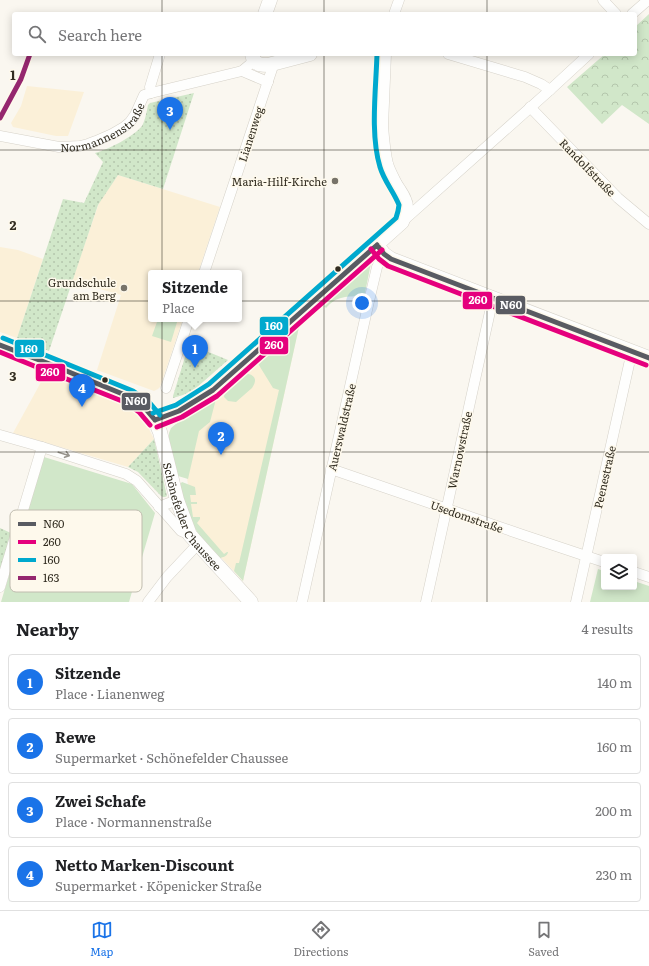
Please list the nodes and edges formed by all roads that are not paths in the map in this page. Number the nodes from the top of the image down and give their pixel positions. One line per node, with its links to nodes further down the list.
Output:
1 (270, 0): 5 (street)
2 (399, 0): 6 (street)
3 (603, 0): 7 (street)
4 (648, 0): 8 (street)
5 (266, 12)
6 (395, 12)
7 (614, 12)
8 (634, 12)
9 (159, 56): 19 (street)
10 (302, 56): 15 (street, Normannenstraße)
11 (384, 56): 22 (street)
12 (455, 56): 18 (street)
13 (587, 56): 18 (street)
14 (253, 58): 15 (street, Normannenstraße); 16 (street, Normannenstraße)
15 (274, 63): 17 (street, Lianenweg)
16 (242, 71): 17 (street); 19 (street, Normannenstraße)
17 (268, 82): 25 (street, Lianenweg)
18 (550, 90): 20 (street)
19 (151, 93): 21 (street, Normannenstraße)
20 (530, 107): 22 (street); 23 (street, Randolfstraße)
21 (0, 136)
22 (402, 222): 24 (street)
23 (649, 224)
24 (380, 250): 26 (street); 32 (street); 35 (street, Auerswaldstraße)
25 (205, 270)
26 (492, 298): 29 (street); 38 (street, Warnowstraße)
27 (188, 322): 31 (street)
28 (0, 345): 32 (street)
29 (632, 351): 30 (street); 42 (street, Peenestraße)
30 (649, 358)
31 (166, 388)
32 (155, 420): 36 (street, Schönefelder Chaussee)
33 (0, 435): 34 (street)
34 (42, 447): 37 (street, one-way to 37); 39 (street)
35 (331, 469): 38 (street, Usedomstraße); 49 (street, Auerswaldstraße)
36 (177, 500): 37 (street); 40 (street, Schönefelder Chaussee)
37 (159, 507): 40 (street)
38 (447, 509): 42 (street, Usedomstraße); 50 (street, Warnowstraße)
39 (23, 510)
40 (194, 540): 47 (street); 48 (street, Schönefelder Chaussee)
41 (10, 554): 46 (street)
42 (587, 556): 43 (street, Usedomstraße); 51 (street, Peenestraße)
43 (601, 561)
44 (637, 573): 45 (street)
45 (649, 577)
46 (0, 587)
47 (148, 602)
48 (251, 602)
49 (302, 602)
50 (426, 602)
51 (576, 602)

